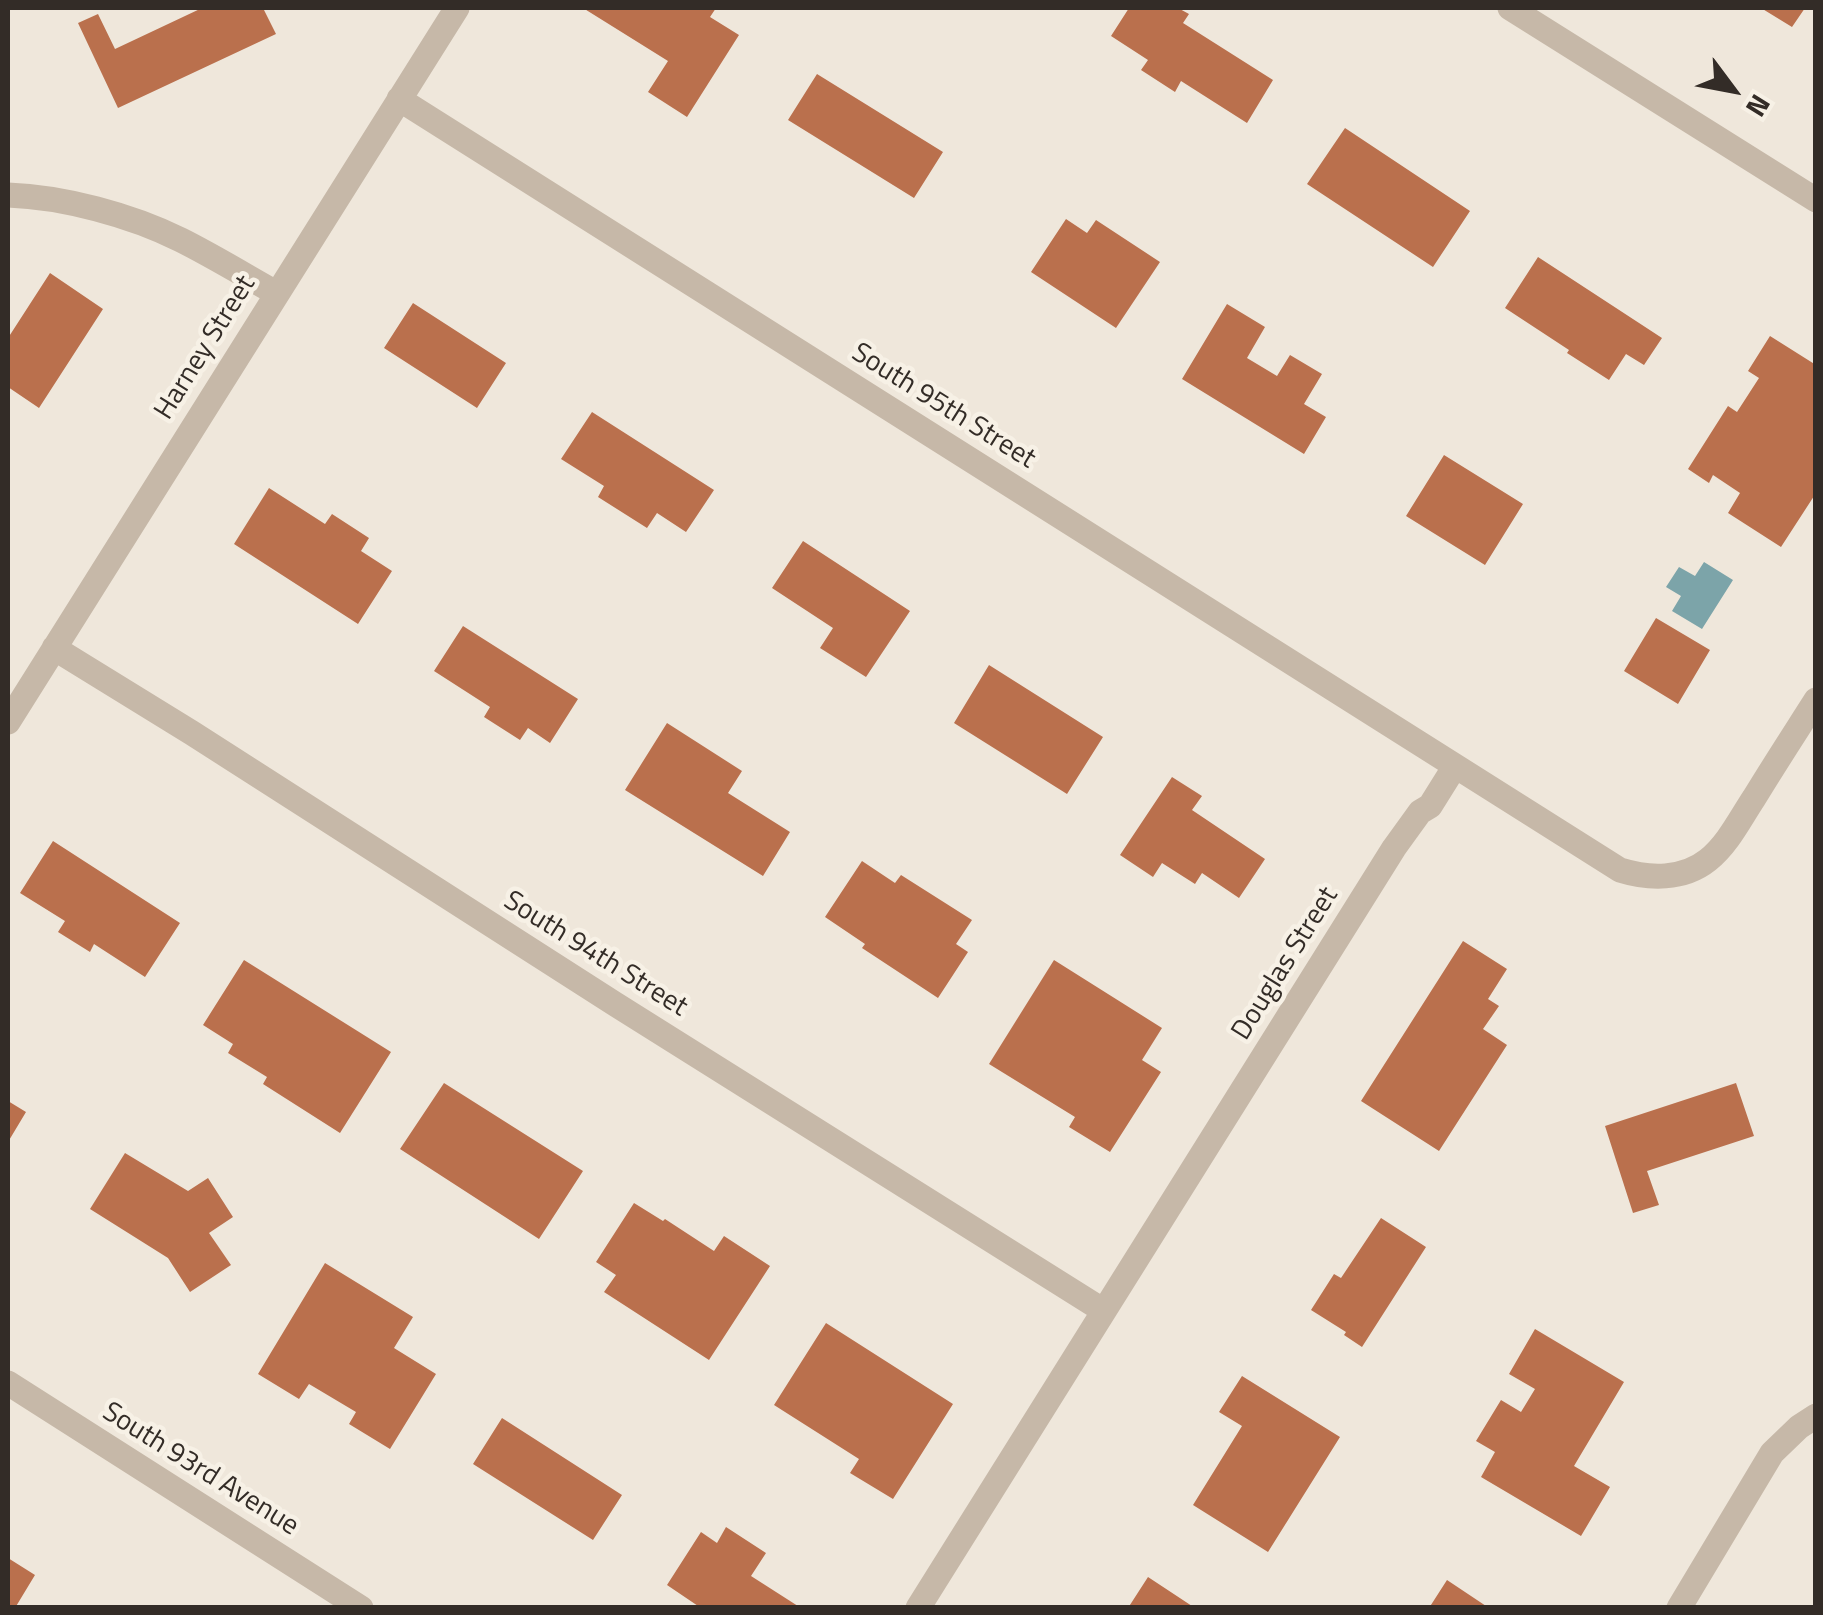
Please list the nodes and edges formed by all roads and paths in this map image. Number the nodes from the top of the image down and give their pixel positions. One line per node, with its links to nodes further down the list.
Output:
1 (457, 8): 3 (street, Harney Street)
2 (1510, 8): 5 (street)
3 (399, 99): 6 (street, Harney Street); 10 (street, South 95th Street)
4 (8, 195): 6 (street)
5 (1816, 200)
6 (276, 293): 7 (street, Harney Street)
7 (54, 648): 9 (street, Harney Street); 11 (street, South 94th Street)
8 (1816, 700): 10 (street)
9 (8, 722)
10 (1454, 766): 11 (street, Douglas Street)
11 (1104, 1312): 15 (street, Douglas Street)
12 (8, 1383): 14 (street, South 93rd Avenue)
13 (1816, 1416): 16 (street)
14 (361, 1608)
15 (918, 1608)
16 (1679, 1608)

